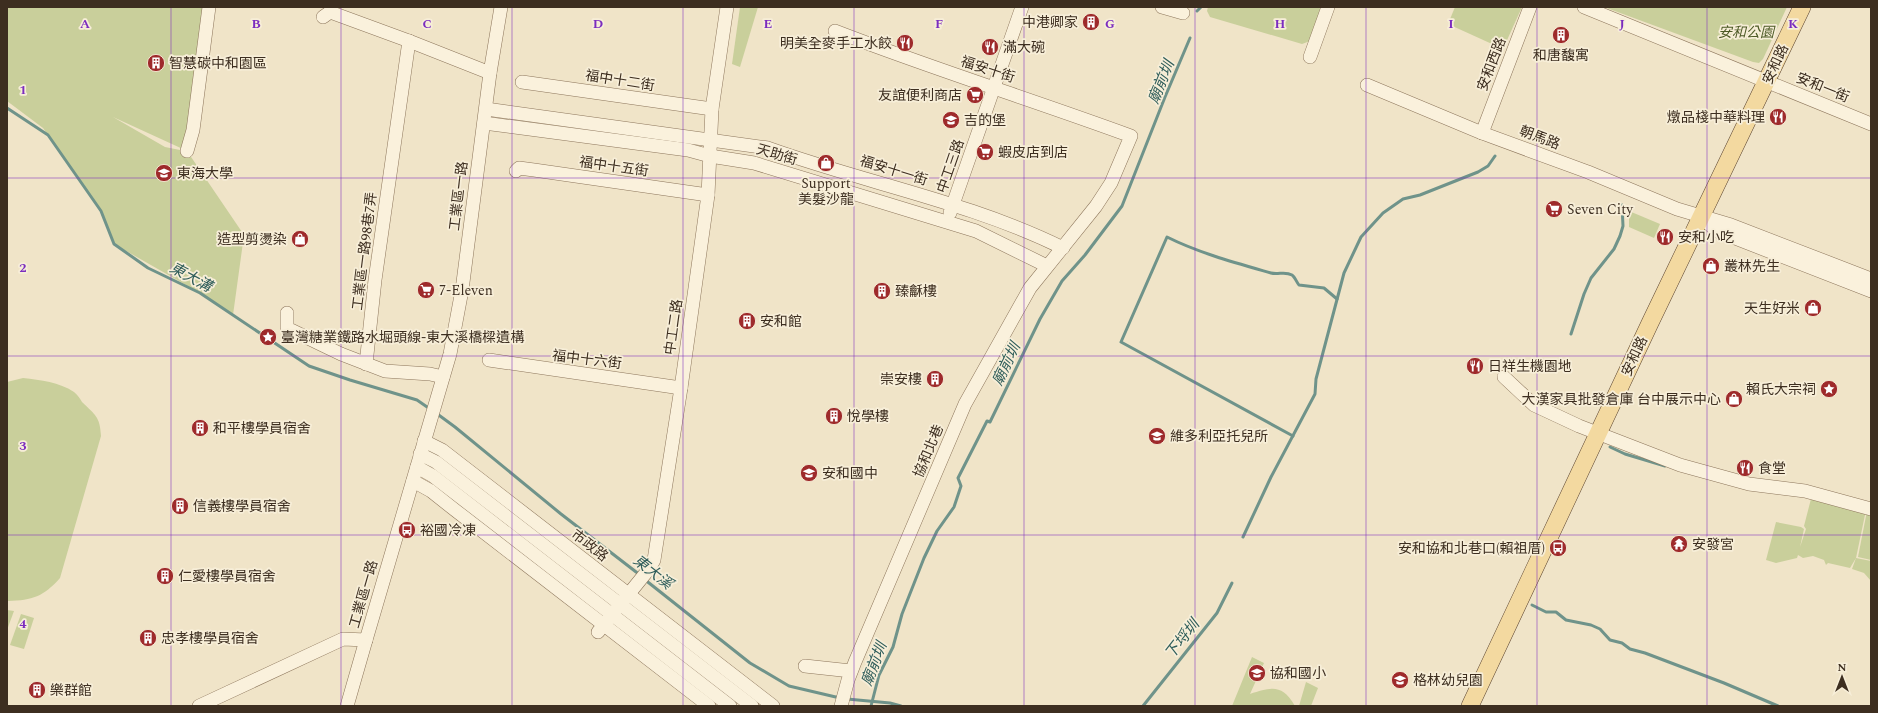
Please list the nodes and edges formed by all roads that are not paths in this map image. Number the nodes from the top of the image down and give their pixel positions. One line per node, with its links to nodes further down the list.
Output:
1 (209, 7): 27 (street)
2 (501, 7): 15 (street, 工業區一路)
3 (727, 7): 21 (street, 中工二路)
4 (1022, 7): 19 (street, 中工三路)
5 (1162, 7): 10 (street)
6 (1328, 7): 14 (street)
7 (1530, 7): 24 (street, 安和西路)
8 (1584, 7): 16 (street, 安和一街)
9 (1802, 7): 16 (main road, 安和路)
10 (1183, 13)
11 (323, 17): 13 (street)
12 (835, 31): 19 (street, 福安十街)
13 (409, 41): 15 (street); 40 (street, 工業區一路98巷7弄)
14 (1310, 58)
15 (490, 73): 20 (street, 工業區一路)
16 (1766, 81): 23 (street, 安和一街); 32 (main road, 安和路)
17 (522, 82): 21 (street, 福中十二街)
18 (1367, 86): 24 (street, 朝馬路)
19 (994, 87): 25 (street, 福安十街); 31 (street, 中工三路)
20 (486, 109): 22 (street, 工業區一路); 26 (street)
21 (712, 109): 26 (street, 中工二路)
22 (484, 123): 28 (street, 天助街); 42 (street, 工業區一路)
23 (1871, 124)
24 (1482, 133): 32 (street, 朝馬路)
25 (1131, 136): 34 (street, 協和北巷)
26 (711, 139): 28 (street, 中工二路); 31 (street, 福安十一街)
27 (187, 151)
28 (710, 156): 30 (street, 中工二路); 33 (street, 天助街)
29 (516, 171): 30 (street, 福中十五街)
30 (708, 195): 43 (street, 中工二路)
31 (953, 206): 33 (street, 中工三路); 34 (street, 福安十一街)
32 (1702, 218): 36 (street, 朝馬路); 37 (street, 朝馬路); 44 (main road, 安和路)
33 (947, 222): 35 (street, 天助街)
34 (1063, 248): 35 (street, 協和北巷)
35 (1047, 266): 54 (street, 協和北巷)
36 (1871, 279)
37 (1871, 291)
38 (286, 313): 40 (street)
39 (489, 360): 43 (street, 福中十六街)
40 (366, 364): 42 (street)
41 (1504, 377): 44 (street)
42 (442, 382): 45 (street, 工業區一路)
43 (681, 388): 50 (street, 中工二路)
44 (1598, 434): 49 (street); 62 (main road, 安和路)
45 (424, 441): 46 (street, 工業區一路); 50 (street, 市政路)
46 (420, 454): 47 (street, 工業區一路); 50 (street, 市政路)
47 (417, 467): 48 (street, 工業區一路); 51 (street)
48 (413, 481): 51 (street); 52 (street, 工業區一路)
49 (1871, 509)
50 (624, 599): 51 (street, 中工二路); 59 (street, 市政路); 60 (street, 市政路)
51 (604, 624): 57 (street); 58 (street)
52 (366, 640): 55 (street, 工業區一路); 56 (street)
53 (805, 666): 54 (street)
54 (850, 676): 61 (street, 協和北巷)
55 (199, 706)
56 (347, 706)
57 (709, 706)
58 (730, 706)
59 (752, 706)
60 (773, 706)
61 (841, 706)
62 (1470, 706)

